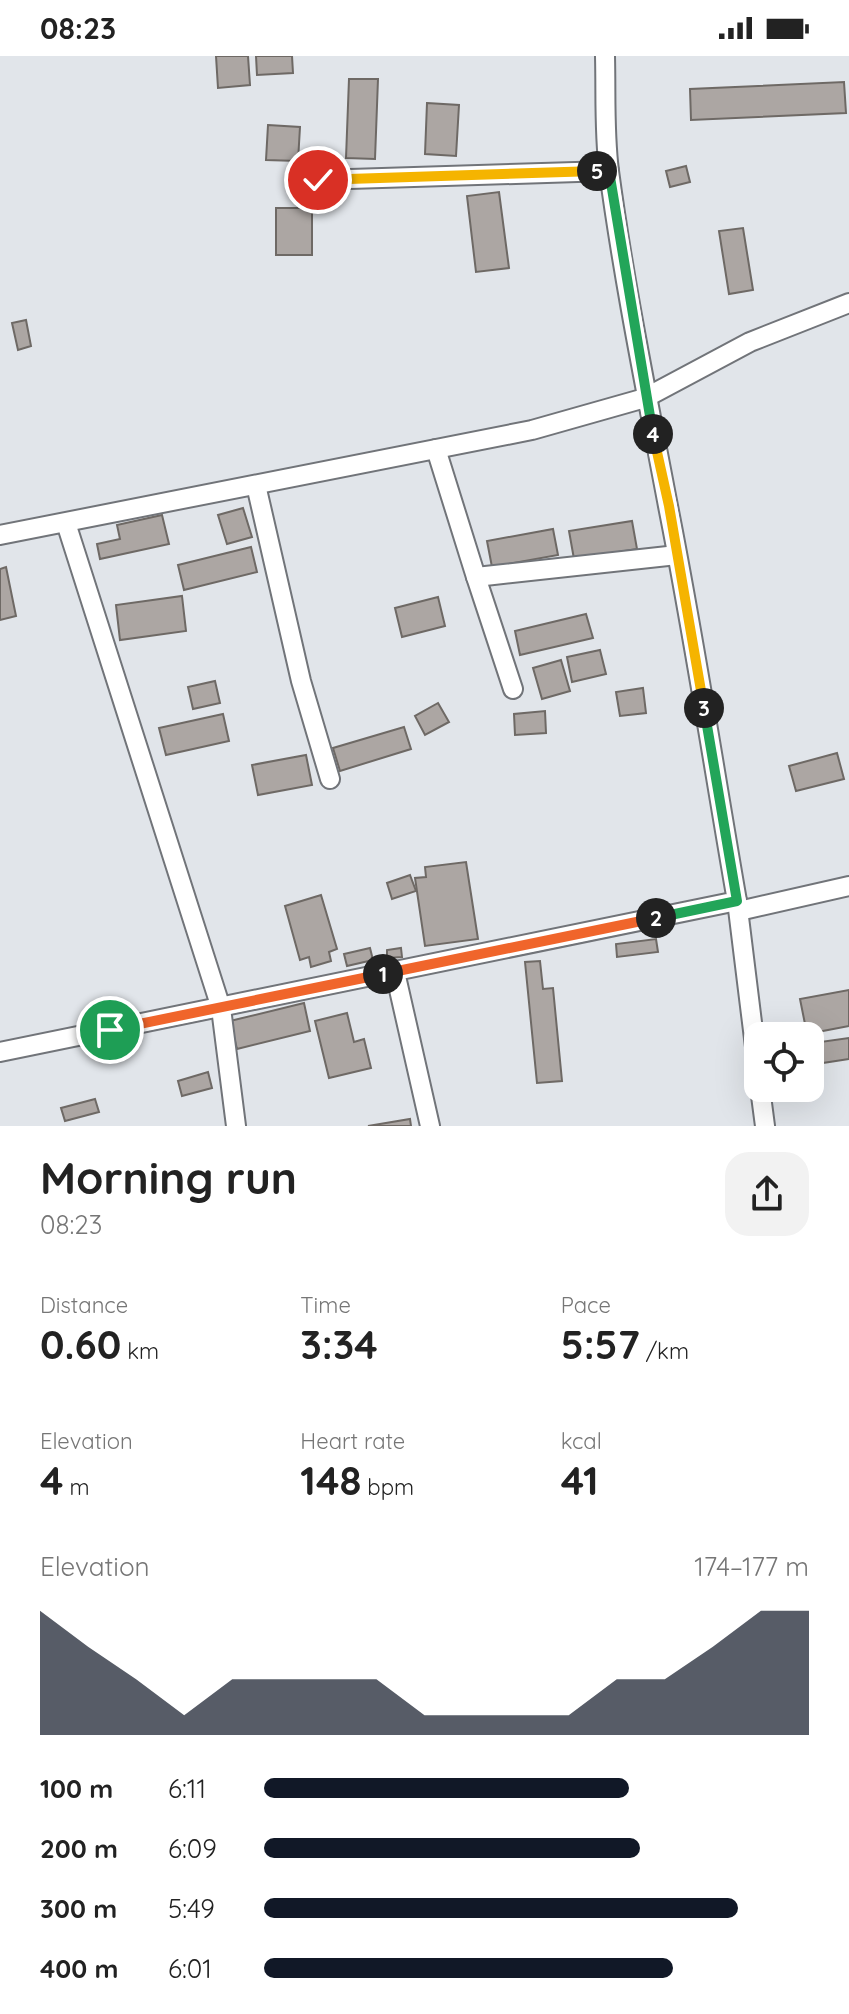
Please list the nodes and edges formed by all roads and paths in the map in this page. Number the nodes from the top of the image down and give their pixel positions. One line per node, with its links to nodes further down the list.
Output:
1 (605, 56): 2 (street)
2 (609, 171): 3 (street); 5 (street)
3 (318, 180)
4 (849, 303): 5 (street)
5 (645, 398): 6 (street); 10 (street)
6 (436, 449): 7 (street); 11 (street)
7 (256, 485): 8 (street); 13 (street)
8 (66, 523): 9 (street); 17 (street)
9 (0, 535)
10 (677, 555): 11 (street); 15 (street)
11 (476, 577): 12 (street)
12 (513, 689)
13 (330, 779)
14 (849, 886): 15 (street)
15 (738, 906): 16 (street); 18 (street)
16 (395, 972): 17 (street); 22 (street)
17 (221, 1008): 19 (street); 21 (street)
18 (752, 1022)
19 (0, 1052)
20 (762, 1102): 23 (street)
21 (236, 1126)
22 (430, 1126)
23 (766, 1126)

